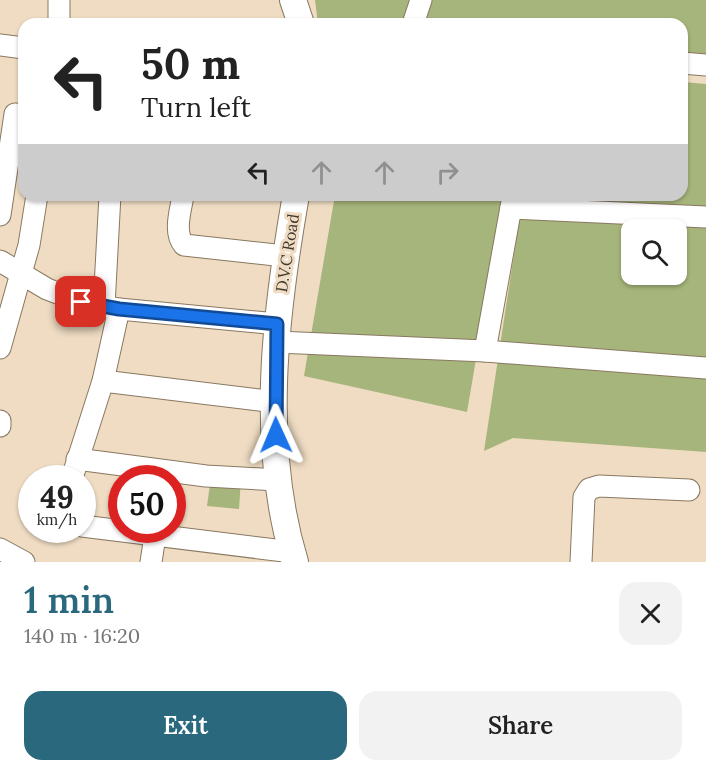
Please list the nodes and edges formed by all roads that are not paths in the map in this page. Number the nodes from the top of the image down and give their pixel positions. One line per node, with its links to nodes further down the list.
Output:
1 (59, 0): 4 (street)
2 (293, 0): 5 (main road)
3 (421, 0): 6 (street)
4 (59, 18)
5 (299, 18)
6 (415, 18)
7 (0, 45): 8 (street)
8 (18, 47)
9 (688, 64): 10 (street)
10 (706, 65)
11 (15, 114): 17 (street)
12 (36, 201): 21 (street)
13 (110, 201): 22 (street)
14 (182, 201): 19 (street)
15 (295, 201): 19 (main road, D.V.C Road)
16 (512, 201): 18 (street); 25 (street)
17 (0, 215)
18 (706, 217)
19 (285, 256): 23 (main road, D.V.C Road)
20 (0, 261): 21 (street)
21 (22, 274): 22 (street); 24 (street)
22 (112, 308): 23 (street); 27 (street)
23 (277, 333): 25 (street); 28 (main road, D.V.C Road)
24 (0, 348)
25 (485, 351): 26 (street)
26 (706, 368)
27 (103, 381): 28 (street); 31 (street)
28 (275, 402): 33 (main road, D.V.C Road)
29 (0, 422): 30 (street)
30 (0, 426)
31 (75, 465)
32 (96, 470): 33 (street)
33 (279, 480): 38 (main road, D.V.C Road)
34 (689, 490): 41 (street)
35 (186, 541): 38 (street)
36 (154, 543): 40 (street)
37 (0, 549): 39 (street)
38 (293, 557)
39 (24, 562)
40 (151, 562)
41 (581, 562)

